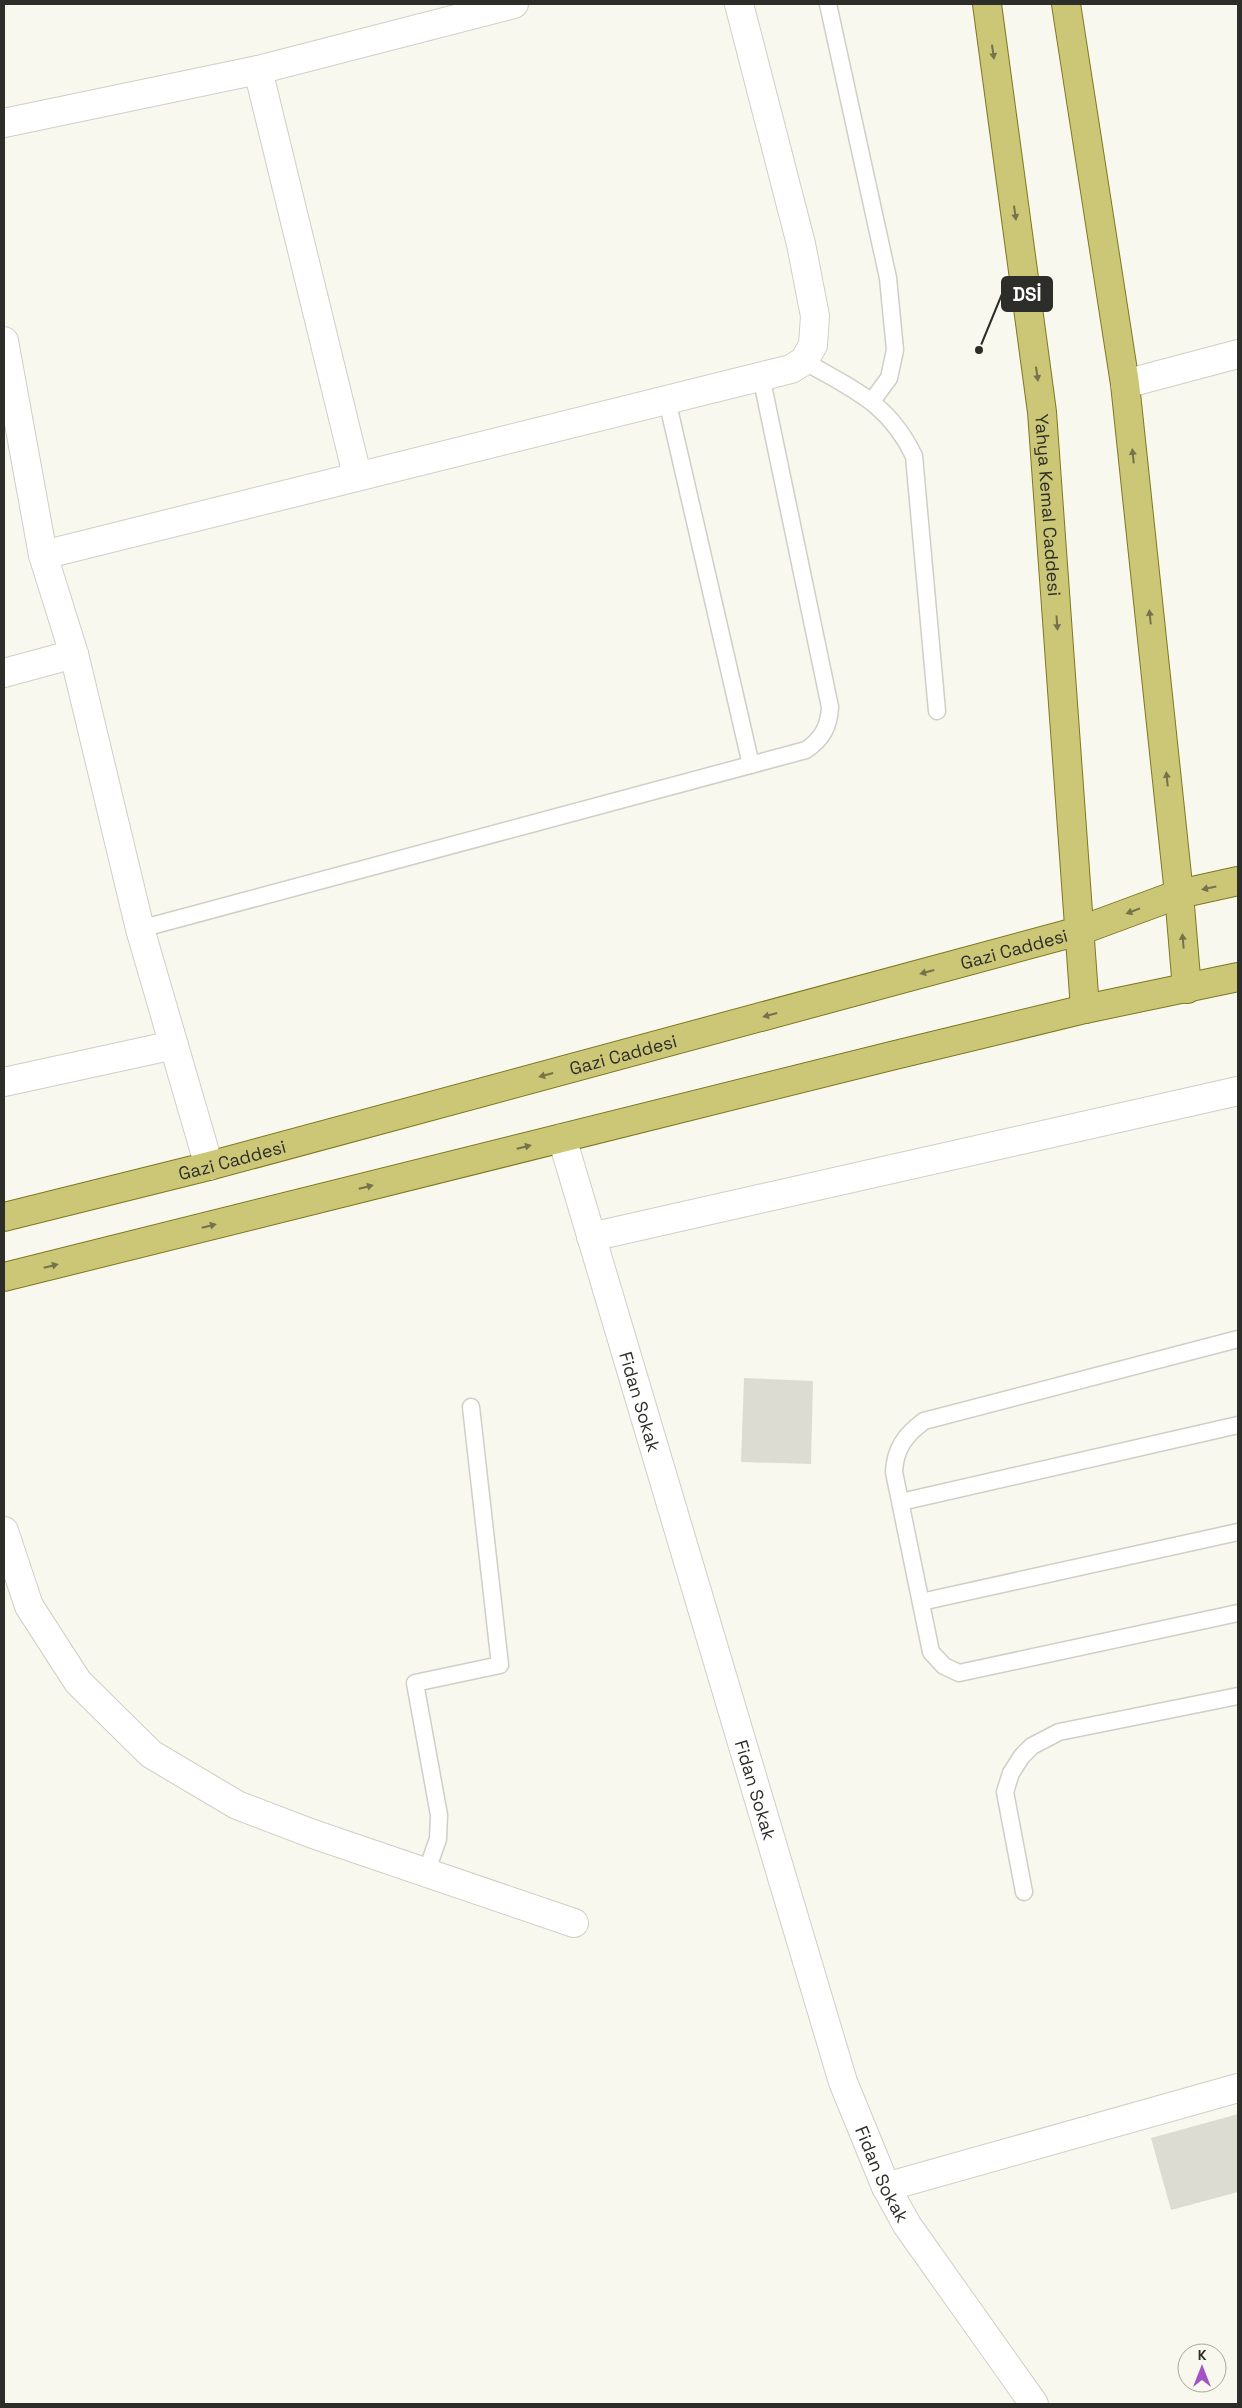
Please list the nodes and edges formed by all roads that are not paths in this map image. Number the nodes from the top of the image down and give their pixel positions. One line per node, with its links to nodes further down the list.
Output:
1 (514, 4): 6 (street)
2 (739, 4): 10 (street)
3 (828, 4): 14 (lane)
4 (987, 4): 24 (main road, Yahya Kemal Caddesi, one-way to 24)
5 (1066, 4): 12 (main road)
6 (258, 70): 7 (street); 15 (street)
7 (4, 123)
8 (4, 341): 16 (street)
9 (1238, 354): 12 (street)
10 (804, 361): 11 (street); 14 (lane)
11 (761, 376): 13 (street); 20 (lane)
12 (1125, 384): 22 (main road, one-way to 12)
13 (666, 400): 15 (street); 20 (lane)
14 (872, 401): 19 (lane)
15 (358, 475): 16 (street)
16 (43, 555): 17 (street)
17 (74, 654): 18 (street); 23 (street)
18 (4, 674)
19 (937, 711)
20 (751, 765): 23 (lane)
21 (1238, 881): 22 (main road, Gazi Caddesi, one-way to 22)
22 (1179, 894): 24 (main road, Gazi Caddesi, one-way to 24); 26 (main road, one-way to 22)
23 (140, 929): 28 (street)
24 (1079, 931): 27 (main road, Yahya Kemal Caddesi); 32 (main road, Gazi Caddesi, one-way to 32)
25 (1238, 977): 26 (main road)
26 (1187, 989): 27 (main road)
27 (1085, 1010): 31 (main road)
28 (174, 1046): 29 (street); 32 (street)
29 (4, 1082)
30 (1238, 1091): 34 (street)
31 (562, 1138): 34 (street, Fidan Sokak); 35 (main road, one-way to 31)
32 (209, 1166): 33 (main road, Gazi Caddesi)
33 (4, 1216)
34 (591, 1236): 49 (street, Fidan Sokak)
35 (4, 1278)
36 (1238, 1339): 39 (lane)
37 (471, 1408): 45 (lane)
38 (1238, 1424): 39 (lane)
39 (901, 1502): 42 (lane)
40 (4, 1531): 45 (street)
41 (1238, 1532): 42 (lane)
42 (921, 1602): 43 (lane)
43 (1238, 1613)
44 (1238, 1696): 46 (lane)
45 (426, 1873): 47 (street)
46 (1024, 1892)
47 (574, 1923)
48 (1238, 2088): 49 (street)
49 (886, 2187): 50 (street, Fidan Sokak)
50 (1034, 2404)

